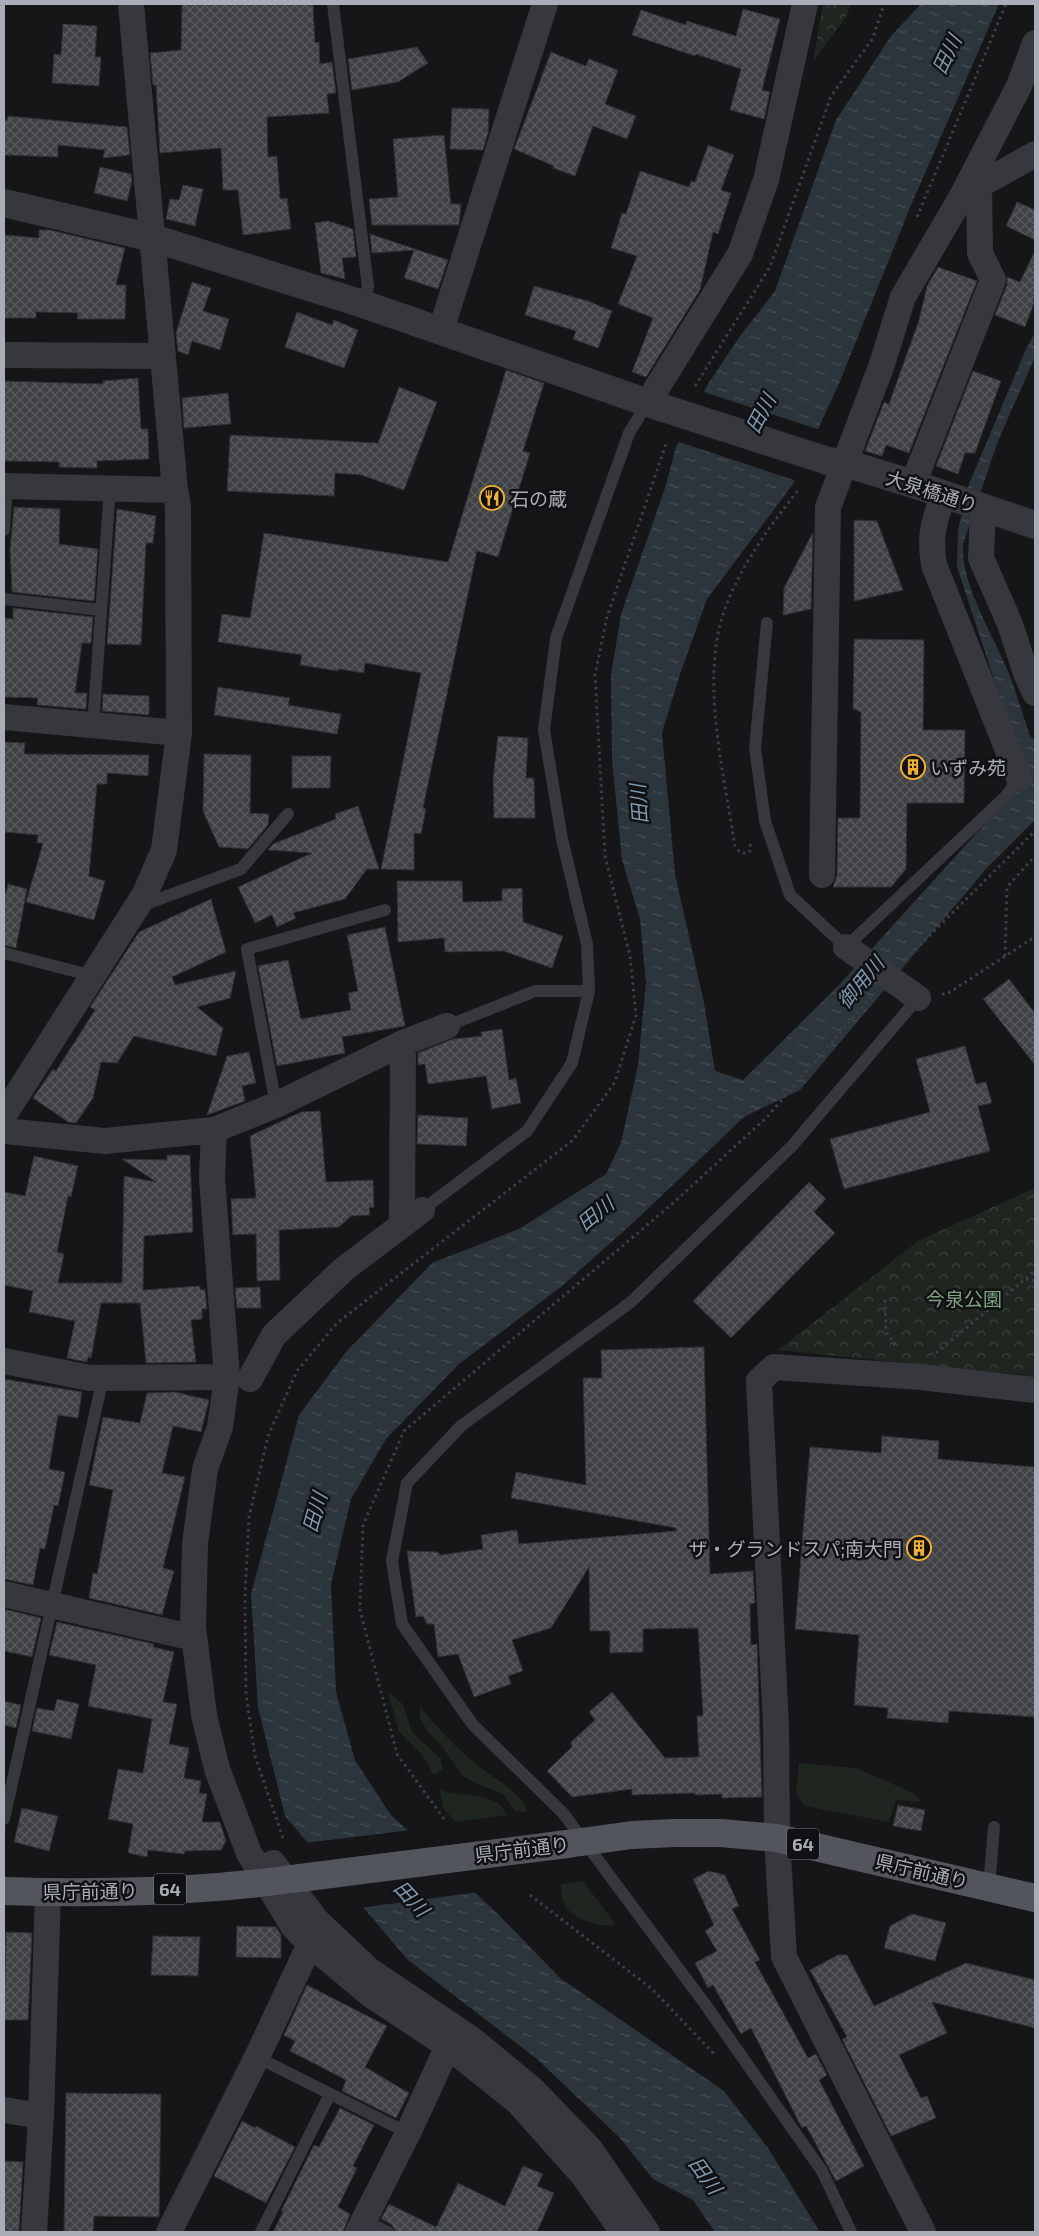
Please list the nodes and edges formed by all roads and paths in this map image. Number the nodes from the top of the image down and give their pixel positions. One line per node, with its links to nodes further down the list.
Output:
1 (131, 4): 10 (street)
2 (333, 4): 11 (lane)
3 (545, 4): 12 (street)
4 (805, 4): 16 (street)
5 (884, 4): 15 (path)
6 (1035, 43): 8 (street)
7 (1035, 154): 8 (street)
8 (971, 191): 18 (street); 19 (street)
9 (4, 203): 10 (street, 大泉橋通り)
10 (153, 238): 11 (street, 大泉橋通り); 14 (street)
11 (363, 304): 12 (street, 大泉橋通り)
12 (441, 330): 16 (street, 大泉橋通り)
13 (4, 355): 14 (street)
14 (162, 356): 22 (street)
15 (695, 386)
16 (654, 404): 18 (street, 大泉橋通り, bridge); 47 (lane)
17 (666, 444): 72 (path)
18 (836, 462): 19 (street, 大泉橋通り); 38 (street)
19 (913, 484): 23 (street, 大泉橋通り)
20 (6, 486): 21 (street); 26 (lane)
21 (110, 488): 22 (street); 28 (lane)
22 (175, 490): 33 (street)
23 (944, 494): 24 (street, 大泉橋通り); 34 (street)
24 (983, 508): 25 (street, 大泉橋通り); 30 (street)
25 (1035, 525)
26 (4, 530)
27 (4, 599): 28 (lane)
28 (101, 610): 32 (lane)
29 (767, 623): 42 (lane)
30 (1035, 693)
31 (4, 717): 32 (street)
32 (93, 725): 33 (street)
33 (179, 733): 39 (street)
34 (1019, 778): 42 (lane)
35 (288, 814): 39 (lane)
36 (1035, 831): 45 (path)
37 (1035, 856): 44 (path)
38 (822, 875)
39 (136, 908): 46 (street)
40 (385, 910): 51 (lane)
41 (1035, 935): 44 (path)
42 (846, 947): 48 (street, bridge)
43 (4, 953): 46 (lane)
44 (1005, 956): 48 (path)
45 (902, 963)
46 (92, 976): 52 (street)
47 (589, 991): 49 (lane); 55 (lane)
48 (918, 998): 71 (lane)
49 (447, 1026): 50 (street)
50 (403, 1043): 51 (street); 55 (street)
51 (276, 1105): 53 (street)
52 (4, 1114)
53 (214, 1130): 54 (street); 63 (street)
54 (4, 1131)
55 (412, 1217): 63 (street)
56 (1035, 1271): 57 (path)
57 (1026, 1279): 58 (path); 61 (path)
58 (1035, 1281)
59 (885, 1300): 61 (path)
60 (4, 1361): 62 (street)
61 (922, 1371): 64 (street); 70 (street)
62 (103, 1378): 63 (street); 66 (lane)
63 (239, 1378): 67 (street)
64 (1035, 1390)
65 (4, 1594): 66 (street)
66 (52, 1605): 67 (street); 68 (lane)
67 (194, 1638): 73 (street)
68 (4, 1819)
69 (994, 1827): 74 (lane)
70 (777, 1838): 71 (main road, 県庁前通り / 64); 74 (main road, 県庁前通り / 64); 95 (street)
71 (576, 1843): 73 (main road, 県庁前通り / 64, bridge); 94 (lane)
72 (275, 1846): 73 (street)
73 (281, 1881): 76 (main road, 県庁前通り / 64); 79 (street); 93 (street)
74 (989, 1887): 78 (main road, 県庁前通り / 64)
75 (4, 1890): 76 (main road, 県庁前通り / 64)
76 (48, 1892): 85 (street)
77 (530, 1895): 82 (path)
78 (1035, 1898)
79 (310, 1944): 80 (street); 81 (street)
80 (448, 2046): 86 (street); 92 (street)
81 (257, 2057): 83 (lane); 89 (street)
82 (718, 2059)
83 (330, 2094): 86 (lane); 90 (lane)
84 (4, 2110): 85 (street)
85 (41, 2116): 88 (street)
86 (408, 2133): 87 (street)
87 (361, 2226): 91 (lane)
88 (34, 2232)
89 (169, 2232)
90 (261, 2232)
91 (388, 2232)
92 (623, 2232)
93 (648, 2232)
94 (852, 2232)
95 (923, 2232)

